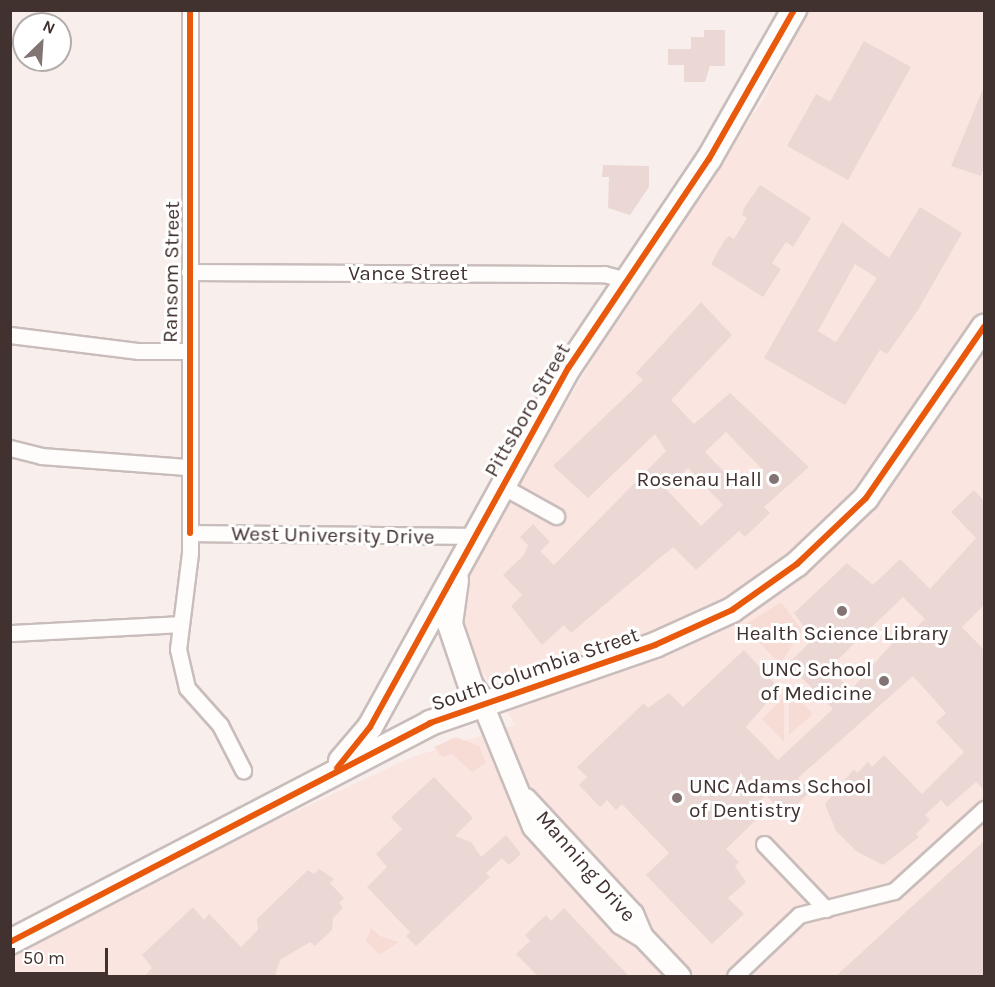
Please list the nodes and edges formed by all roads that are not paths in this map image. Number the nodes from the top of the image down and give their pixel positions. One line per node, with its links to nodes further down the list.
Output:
1 (190, 10): 3 (street, Ransom Street)
2 (794, 10): 4 (main road, Pittsboro Street)
3 (189, 272): 4 (street, Vance Street); 7 (street, Ransom Street)
4 (626, 280): 10 (main road, Pittsboro Street)
5 (984, 327): 17 (main road, South Columbia Street)
6 (10, 335): 7 (street)
7 (187, 351): 9 (street, Ransom Street)
8 (10, 448): 9 (street)
9 (187, 467): 12 (street, Ransom Street)
10 (502, 486): 11 (street); 13 (main road, Pittsboro Street)
11 (556, 516)
12 (190, 533): 13 (street, West University Drive); 15 (street, Ransom Street)
13 (475, 536): 14 (main road, Pittsboro Street)
14 (463, 561): 17 (main road, Manning Drive); 18 (main road, Pittsboro Street)
15 (180, 624): 16 (street); 19 (street, Ransom Street)
16 (10, 633)
17 (482, 702): 18 (main road, South Columbia Street); 24 (street, Manning Drive)
18 (336, 769): 23 (main road, South Columbia Street)
19 (243, 770)
20 (984, 809): 22 (street)
21 (764, 844): 22 (street)
22 (826, 909): 25 (street)
23 (10, 942)
24 (680, 976)
25 (735, 976)

